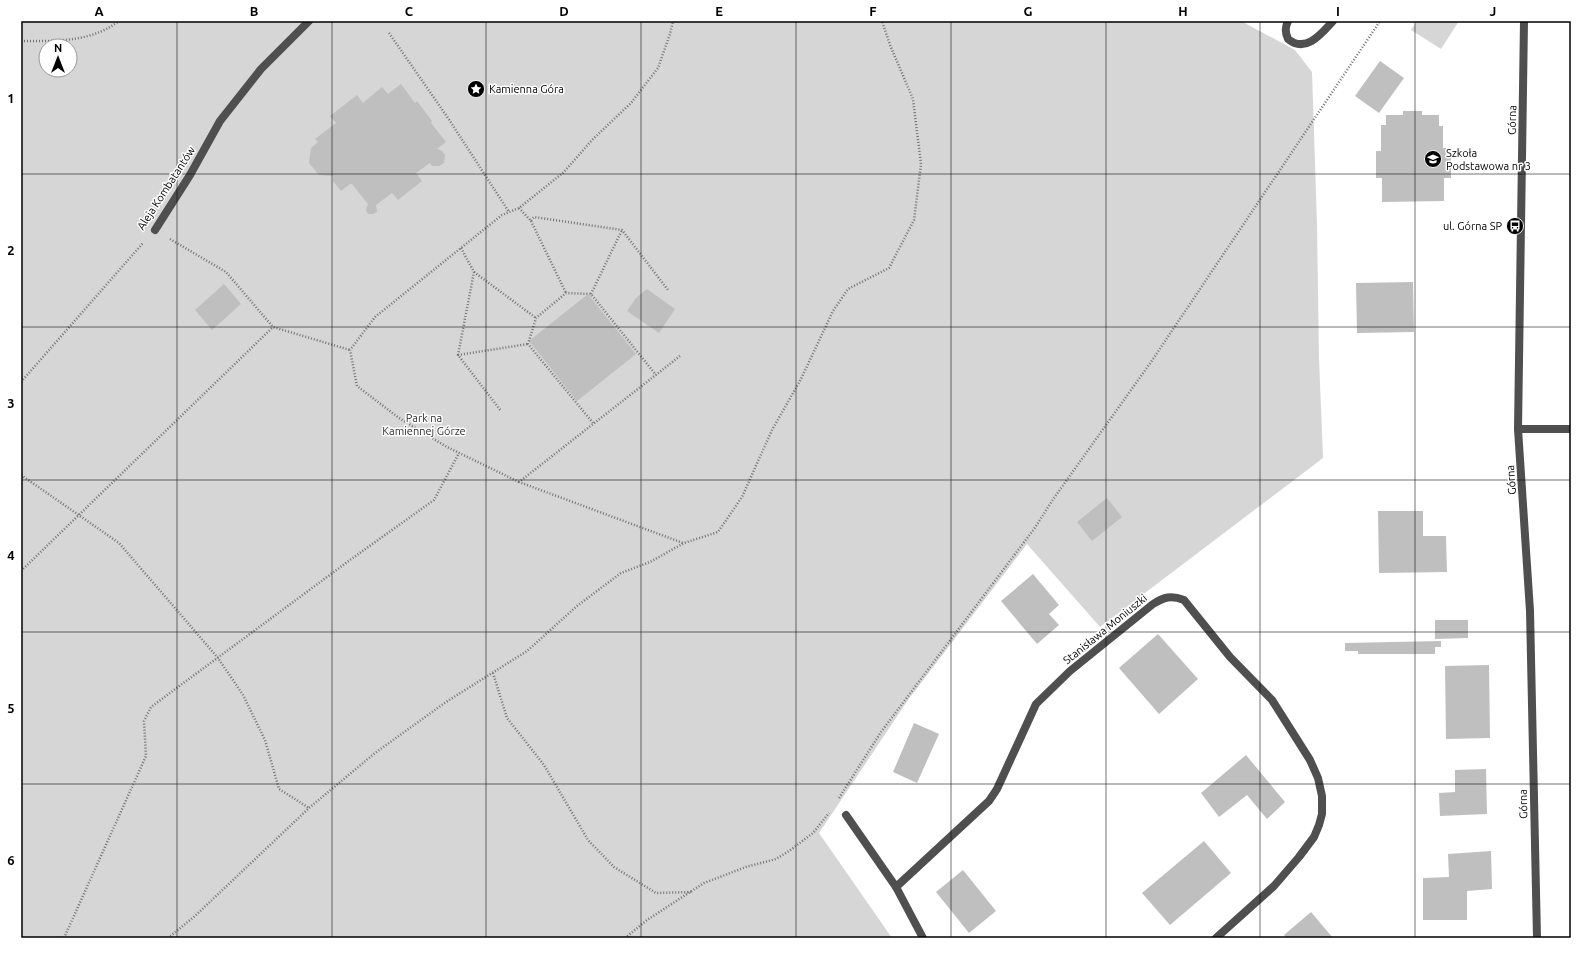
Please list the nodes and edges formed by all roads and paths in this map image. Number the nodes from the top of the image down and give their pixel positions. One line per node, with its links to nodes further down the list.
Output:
1 (119, 21): 10 (path)
2 (309, 21): 14 (street, Aleja Kombatantów)
3 (673, 21): 11 (path)
4 (882, 21): 37 (path)
5 (1288, 21): 6 (street)
6 (1332, 21)
7 (1380, 21): 41 (path)
8 (1524, 21): 31 (street, Górna)
9 (389, 33): 12 (path)
10 (21, 41)
11 (519, 208): 12 (path); 13 (path)
12 (509, 212): 16 (path)
13 (531, 221): 15 (path); 19 (path)
14 (155, 230): 22 (path); 28 (path, Aleja Kombatantów)
15 (622, 230): 18 (path); 20 (path)
16 (460, 248): 17 (path); 24 (path)
17 (474, 272): 21 (path); 25 (path)
18 (668, 290)
19 (566, 293): 20 (path); 21 (path)
20 (590, 294): 27 (path)
21 (536, 318): 23 (path)
22 (273, 326): 24 (path); 36 (path)
23 (528, 344): 25 (path); 30 (path)
24 (350, 350): 33 (path)
25 (458, 355): 29 (path)
26 (680, 356): 27 (path)
27 (656, 375): 30 (path)
28 (21, 382)
29 (501, 411)
30 (593, 423): 35 (path)
31 (1518, 429): 32 (street); 53 (street, Górna)
32 (1571, 429)
33 (459, 453): 35 (path); 39 (path)
34 (21, 475): 36 (path)
35 (519, 482): 37 (path)
36 (79, 515): 38 (path); 39 (path)
37 (684, 543): 40 (path)
38 (21, 571)
39 (218, 658): 43 (path); 48 (path)
40 (493, 673): 43 (path); 47 (path)
41 (839, 798): 42 (path); 45 (path)
42 (836, 803)
43 (309, 808): 49 (path)
44 (832, 808): 47 (path)
45 (846, 815): 46 (street)
46 (896, 887): 51 (street); 52 (street, Stanisława Moniuszki)
47 (692, 892): 50 (path)
48 (64, 938)
49 (168, 938)
50 (625, 938)
51 (923, 938)
52 (1216, 938)
53 (1537, 938)

